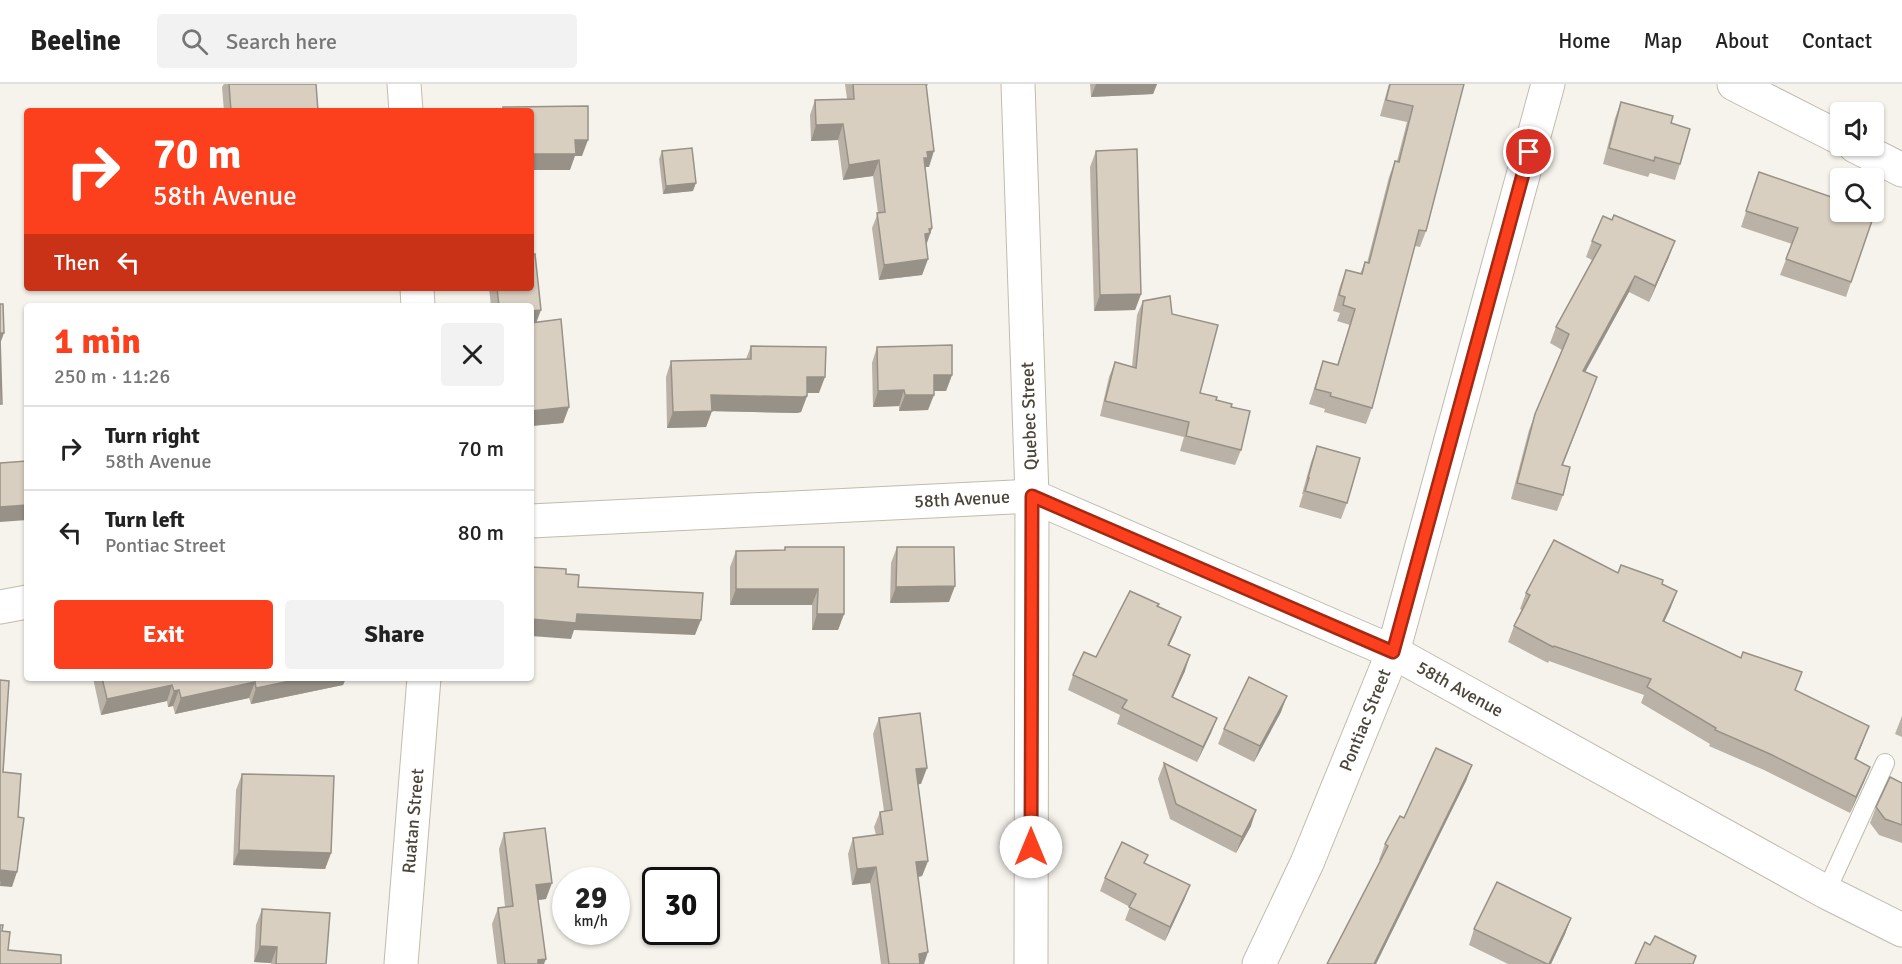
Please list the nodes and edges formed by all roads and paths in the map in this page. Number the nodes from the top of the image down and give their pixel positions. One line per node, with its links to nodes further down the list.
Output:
1 (404, 84): 5 (street)
2 (1018, 84): 9 (street, Quebec Street)
3 (1548, 84): 13 (street, Pontiac Street)
4 (1734, 84): 6 (street)
5 (406, 108)
6 (1830, 133)
7 (1875, 156): 8 (street)
8 (1902, 170)
9 (1032, 496): 10 (street, 58th Avenue); 13 (street, 58th Avenue); 19 (street, Quebec Street)
10 (534, 521)
11 (24, 603): 12 (street)
12 (0, 607)
13 (1393, 652): 16 (street, 58th Avenue); 20 (street, Pontiac Street)
14 (424, 681): 18 (street, Ruatan Street)
15 (1885, 763): 16 (lane)
16 (1826, 892): 17 (street, 58th Avenue)
17 (1902, 930)
18 (402, 964)
19 (1031, 964)
20 (1259, 964)

